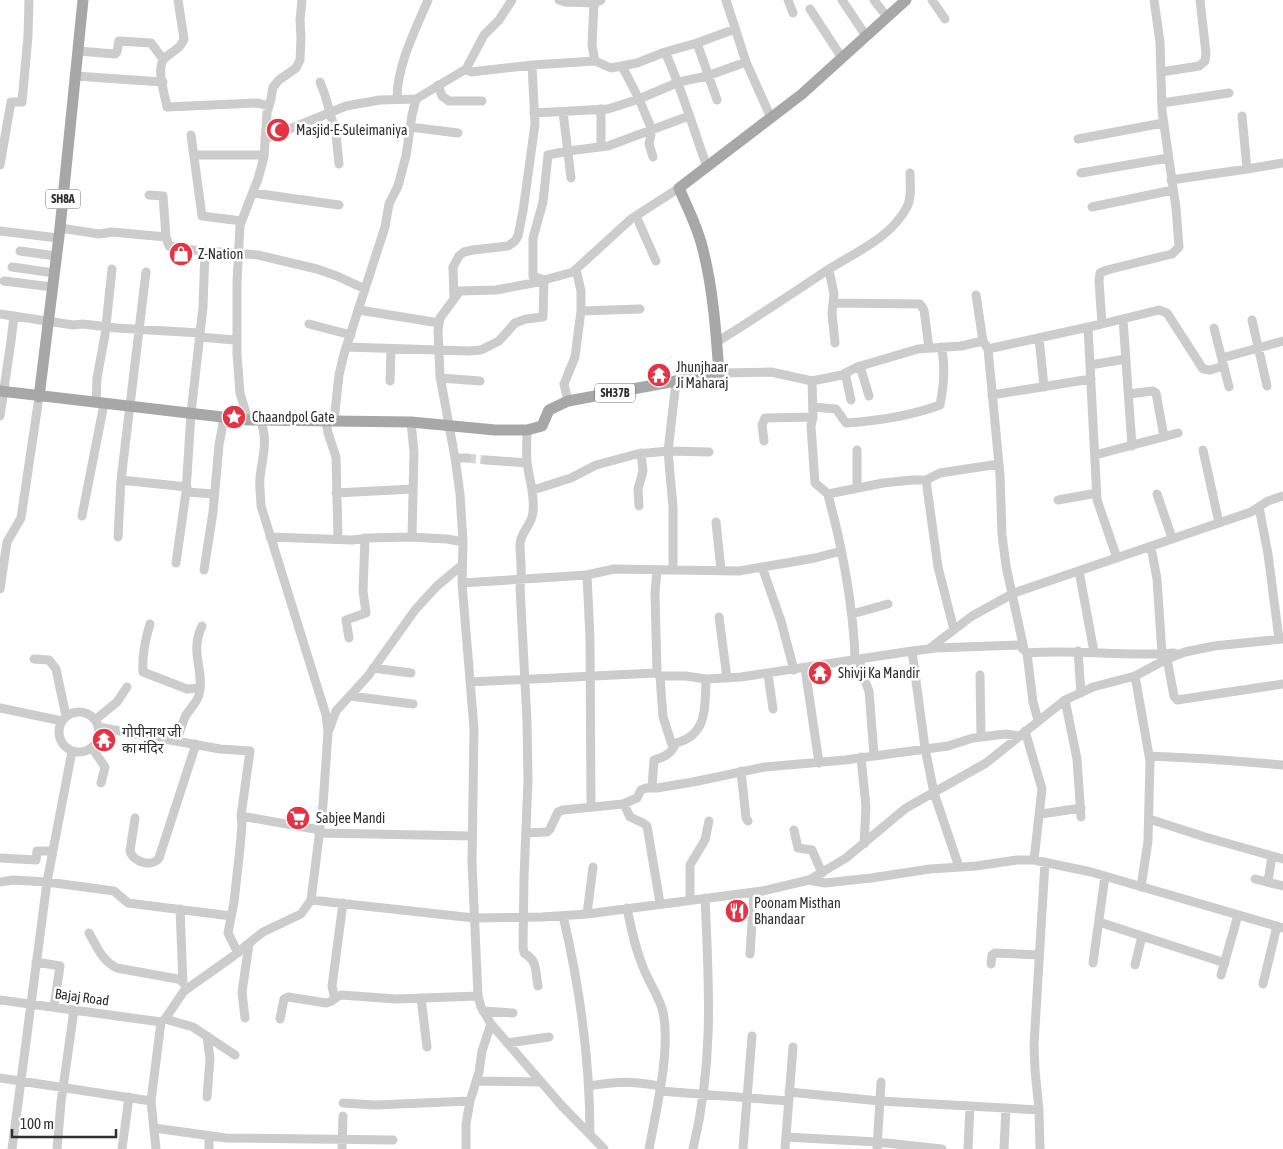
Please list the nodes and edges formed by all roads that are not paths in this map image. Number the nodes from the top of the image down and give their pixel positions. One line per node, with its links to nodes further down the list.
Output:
1 (29, 0): 72 (street)
2 (83, 0): 24 (main road, SH8A)
3 (178, 0): 27 (street)
4 (302, 0): 47 (street)
5 (428, 0): 41 (street)
6 (512, 0): 32 (street)
7 (559, 0): 16 (street)
8 (726, 0): 21 (street)
9 (788, 0): 18 (street)
10 (842, 0): 22 (street)
11 (874, 0): 19 (street)
12 (906, 0): 19 (main road)
13 (932, 0): 20 (street)
14 (1154, 0): 33 (street)
15 (1200, 0): 33 (street)
16 (598, 1): 28 (street)
17 (810, 9): 26 (street)
18 (793, 13)
19 (887, 17): 22 (main road)
20 (945, 19)
21 (735, 30): 23 (street); 29 (street)
22 (866, 36): 26 (main road)
23 (697, 43): 25 (street); 35 (street)
24 (78, 51): 27 (street); 34 (main road, SH8A)
25 (665, 52): 31 (street); 38 (street)
26 (842, 58): 54 (main road)
27 (164, 59): 36 (street)
28 (595, 61): 30 (street); 31 (street)
29 (746, 62): 35 (street); 54 (street)
30 (532, 65): 32 (street); 51 (street)
31 (622, 66): 43 (street)
32 (466, 69): 39 (street)
33 (1161, 72): 46 (street)
34 (75, 76): 36 (street); 88 (main road, SH8A)
35 (709, 76): 38 (street); 44 (street)
36 (162, 82): 47 (street)
37 (320, 82): 50 (street)
38 (679, 82): 43 (street); 52 (street)
39 (438, 85): 42 (street); 45 (street)
40 (1230, 93): 46 (street)
41 (397, 99): 42 (street); 50 (street)
42 (416, 99): 56 (street)
43 (639, 99): 48 (street); 57 (street)
44 (717, 100)
45 (482, 101)
46 (1162, 103): 55 (street)
47 (269, 106): 60 (street)
48 (601, 109): 49 (street); 62 (street)
49 (563, 112): 51 (street); 63 (street)
50 (329, 113): 60 (street); 71 (street)
51 (534, 114): 64 (street)
52 (689, 116): 57 (street); 73 (street)
53 (1242, 116): 74 (street)
54 (771, 118): 73 (main road)
55 (1163, 122): 61 (street); 69 (street)
56 (410, 127): 58 (street); 104 (street)
57 (652, 130): 62 (street); 68 (street)
58 (458, 133)
59 (191, 135): 65 (street)
60 (265, 139): 66 (street)
61 (1078, 140)
62 (601, 147): 63 (street)
63 (568, 151): 67 (street); 77 (street)
64 (531, 154): 67 (street); 106 (street)
65 (194, 155): 66 (street); 86 (street)
66 (264, 155): 81 (street)
67 (548, 155): 101 (street)
68 (653, 157)
69 (1168, 158): 76 (street); 78 (street)
70 (1283, 163): 74 (street)
71 (339, 164)
72 (0, 165)
73 (707, 167): 79 (main road)
74 (1247, 170): 78 (street)
75 (910, 173): 98 (street)
76 (1081, 174)
77 (571, 178)
78 (1171, 180): 80 (street)
79 (679, 188): 85 (street); 128 (main road)
80 (1173, 190): 84 (street); 118 (street)
81 (253, 193): 83 (street); 86 (street)
82 (149, 195): 89 (street)
83 (339, 205)
84 (1092, 207)
85 (636, 216): 94 (street); 97 (street)
86 (242, 221): 92 (street)
87 (0, 231): 88 (street)
88 (59, 233): 89 (street); 93 (main road, SH8A)
89 (166, 237): 91 (street)
90 (20, 251): 93 (street)
91 (205, 251): 92 (street); 123 (street)
92 (238, 254): 104 (street); 166 (street)
93 (56, 256): 100 (main road, SH8A)
94 (656, 262)
95 (12, 267): 100 (street)
96 (112, 269): 119 (street)
97 (576, 269): 101 (street); 110 (street)
98 (829, 270): 107 (street); 128 (street)
99 (146, 272): 122 (street)
100 (54, 273): 103 (main road, SH8A)
101 (544, 280): 106 (street); 136 (street)
102 (4, 281): 103 (street)
103 (52, 287): 115 (main road, SH8A)
104 (366, 289): 109 (street)
105 (976, 295): 130 (street)
106 (454, 299): 116 (street)
107 (835, 303): 129 (street); 133 (street)
108 (640, 309): 110 (street)
109 (359, 310): 116 (street); 124 (street)
110 (581, 311): 158 (street)
111 (0, 314): 112 (street)
112 (14, 316): 115 (street); 152 (street)
113 (1123, 319): 118 (street); 137 (street); 138 (street)
114 (1252, 320): 134 (street)
115 (48, 321): 119 (street); 156 (main road, SH8A)
116 (439, 323): 136 (street)
117 (309, 324): 124 (street)
118 (1102, 324): 120 (street)
119 (105, 326): 122 (street); 159 (street)
120 (1088, 327): 125 (street); 139 (street)
121 (1214, 328): 138 (street)
122 (139, 330): 123 (street); 160 (street)
123 (200, 335): 126 (street); 162 (street)
124 (351, 336): 131 (street)
125 (1039, 338): 130 (street); 151 (street)
126 (234, 340)
127 (1283, 341): 134 (street)
128 (717, 342): 141 (main road)
129 (835, 343)
130 (986, 345): 132 (street); 154 (street)
131 (346, 347): 135 (street); 168 (street)
132 (941, 347): 133 (street); 161 (street)
133 (929, 348): 140 (street)
134 (1259, 348): 138 (street); 150 (street)
135 (391, 350): 136 (street); 145 (street)
136 (438, 350): 143 (street)
137 (1126, 358): 139 (street); 153 (street)
138 (1223, 362): 149 (street)
139 (1090, 365): 144 (street)
140 (860, 366): 142 (street); 155 (street)
141 (719, 373): 147 (street); 148 (main road, SH37B)
142 (845, 373): 147 (street); 157 (street)
143 (440, 378): 146 (street); 170 (street)
144 (1091, 379): 151 (street); 181 (street)
145 (390, 381)
146 (480, 381)
147 (812, 381): 161 (street)
148 (676, 382): 158 (main road, SH37B); 178 (street)
149 (1229, 386)
150 (1267, 386)
151 (1044, 387): 154 (street)
152 (2, 391): 156 (main road); 163 (street)
153 (1129, 394): 173 (street); 175 (street)
154 (992, 395): 186 (street)
155 (868, 396)
156 (39, 397): 159 (main road); 226 (street)
157 (851, 400)
158 (568, 401): 171 (main road, SH37B)
159 (100, 404): 160 (main road); 202 (street)
160 (130, 406): 162 (main road); 187 (street)
161 (812, 406): 164 (street)
162 (191, 413): 165 (main road); 190 (street)
163 (0, 416)
164 (813, 416): 174 (street); 196 (street)
165 (224, 418): 166 (main road); 195 (street)
166 (248, 420): 167 (main road)
167 (260, 420): 168 (main road); 206 (street)
168 (330, 421): 169 (main road); 193 (street)
169 (411, 422): 170 (main road); 191 (street)
170 (448, 426): 171 (main road); 182 (street)
171 (527, 430): 185 (street)
172 (1178, 434): 173 (street)
173 (1164, 437): 175 (street)
174 (764, 441)
175 (1132, 446): 181 (street)
176 (857, 450): 189 (street)
177 (1202, 450): 204 (street)
178 (668, 451): 179 (street); 180 (street); 218 (street)
179 (709, 452)
180 (641, 453): 192 (street); 200 (street)
181 (1095, 455): 194 (street)
182 (455, 458): 183 (street); 211 (street)
183 (467, 458)
184 (486, 460): 185 (street)
185 (527, 463): 192 (street)
186 (998, 464): 188 (street); 227 (street)
187 (121, 480): 190 (street); 205 (street)
188 (926, 480): 189 (street); 233 (street)
189 (857, 488): 196 (street)
190 (186, 489): 195 (street); 215 (street)
191 (413, 489): 193 (street); 207 (street)
192 (533, 490): 224 (street)
193 (336, 493): 210 (street)
194 (1096, 493): 199 (street); 214 (street)
195 (214, 494): 219 (street)
196 (828, 494): 213 (street)
197 (1157, 494): 209 (street)
198 (1283, 496): 201 (street)
199 (1058, 500)
200 (639, 506)
201 (1259, 507): 204 (street); 235 (street)
202 (82, 516)
203 (716, 522): 221 (street)
204 (1219, 523): 209 (street)
205 (118, 537)
206 (270, 537): 210 (street); 269 (street)
207 (412, 537): 208 (street); 211 (street)
208 (365, 538): 210 (street); 234 (street)
209 (1172, 538): 212 (street)
210 (338, 540)
211 (463, 542): 216 (street)
212 (1151, 547): 214 (street); 241 (street)
213 (841, 551): 217 (street); 229 (street)
214 (1116, 558): 222 (street)
215 (176, 563)
216 (462, 565): 225 (street); 244 (street)
217 (762, 568): 221 (street); 246 (street)
218 (673, 569): 220 (street); 221 (street)
219 (204, 570)
220 (657, 570): 223 (street); 249 (street)
221 (721, 570)
222 (1079, 572): 227 (street); 240 (street)
223 (587, 575): 224 (street); 251 (street)
224 (522, 579): 225 (street); 255 (street)
225 (462, 583): 256 (street)
226 (0, 589)
227 (1012, 595): 233 (street); 238 (street)
228 (888, 604): 229 (street)
229 (852, 614): 243 (street)
230 (719, 617): 253 (street)
231 (150, 624): 259 (street)
232 (202, 626): 259 (street)
233 (954, 630): 236 (street)
234 (349, 638)
235 (1281, 639): 241 (street)
236 (929, 649): 237 (street); 238 (street)
237 (912, 651): 243 (street); 276 (street)
238 (1025, 651): 239 (street); 267 (street)
239 (1078, 652): 240 (street); 260 (street)
240 (1094, 652): 241 (street)
241 (1164, 656): 252 (street); 257 (street)
242 (34, 658): 266 (street)
243 (857, 660): 245 (street); 278 (street)
244 (373, 668): 247 (street); 261 (street)
245 (805, 668): 246 (street); 281 (street)
246 (794, 670): 248 (street)
247 (411, 673)
248 (768, 674): 253 (street); 265 (street)
249 (659, 675): 251 (street); 254 (street); 275 (street)
250 (980, 675): 271 (street)
251 (590, 676): 255 (street); 288 (street)
252 (1135, 676): 260 (street); 279 (street)
253 (727, 678): 254 (street)
254 (706, 679): 275 (street)
255 (526, 680): 256 (street); 297 (street)
256 (470, 682): 298 (street)
257 (1283, 684)
258 (127, 687): 268 (street)
259 (199, 688): 272 (street)
260 (1081, 693): 262 (street)
261 (350, 696): 263 (street); 269 (street)
262 (1065, 700): 267 (street); 289 (street)
263 (414, 704)
264 (0, 708): 266 (street)
265 (773, 709)
266 (64, 719): 268 (street); 277 (street)
267 (1038, 720): 270 (street)
268 (96, 724): 272 (street); 274 (street)
269 (328, 732): 296 (street)
270 (1022, 733): 271 (street); 286 (street); 289 (street)
271 (981, 737): 276 (street)
272 (176, 741): 273 (street)
273 (196, 744): 290 (street); 291 (street)
274 (92, 748): 277 (street); 284 (street)
275 (673, 748): 285 (street)
276 (925, 748): 278 (street); 286 (street)
277 (72, 751): 300 (street)
278 (874, 755): 280 (street)
279 (1149, 756): 282 (street); 292 (street)
280 (861, 757): 281 (street); 299 (street)
281 (819, 763): 283 (street)
282 (1283, 765)
283 (742, 771): 285 (street); 294 (street)
284 (101, 783)
285 (652, 788): 287 (street)
286 (934, 793): 299 (street); 307 (street)
287 (624, 804): 288 (street); 321 (street)
288 (591, 806): 297 (street)
289 (1041, 814): 304 (street)
290 (240, 816): 296 (street); 327 (street)
291 (135, 818)
292 (1149, 819): 301 (street); 316 (street)
293 (709, 821): 320 (street)
294 (748, 821)
295 (794, 830): 308 (street)
296 (319, 832): 298 (street); 319 (street)
297 (526, 832): 329 (street)
298 (472, 836): 330 (street)
299 (864, 844): 308 (street)
300 (52, 851): 302 (street); 313 (street)
301 (1272, 856): 303 (street); 314 (street)
302 (0, 858)
303 (1283, 859)
304 (1034, 860): 305 (street); 307 (street)
305 (1045, 862): 309 (street); 338 (street)
306 (593, 867): 325 (street)
307 (959, 867): 311 (street)
308 (822, 873): 311 (street)
309 (1105, 876): 316 (street); 331 (street)
310 (1255, 879): 314 (street)
311 (809, 880): 317 (street)
312 (0, 882): 313 (street)
313 (47, 882): 324 (street); 339 (street)
314 (1268, 882): 315 (street)
315 (1283, 886)
316 (1141, 887): 326 (street)
317 (754, 892): 318 (street); 337 (street)
318 (705, 898): 320 (street); 377 (street)
319 (311, 900): 322 (street); 335 (street)
320 (690, 900): 321 (street)
321 (660, 903): 323 (street)
322 (343, 904): 330 (street); 349 (street)
323 (627, 908): 325 (street); 376 (street)
324 (180, 909): 327 (street); 345 (street)
325 (587, 914): 328 (street)
326 (1238, 915): 332 (street); 341 (street)
327 (231, 916): 336 (street)
328 (563, 916): 329 (street); 374 (street)
329 (524, 917): 330 (street); 347 (street)
330 (474, 918): 350 (street)
331 (1099, 922): 334 (street); 340 (street)
332 (1280, 927): 346 (street)
333 (89, 933): 345 (street)
334 (1142, 936): 341 (street); 343 (street)
335 (249, 944): 336 (street); 358 (street)
336 (238, 953): 348 (street)
337 (750, 954)
338 (1039, 955): 342 (street); 388 (street)
339 (36, 962): 353 (street); 354 (street)
340 (1093, 963)
341 (1225, 963): 344 (street)
342 (991, 964)
343 (1135, 966)
344 (1221, 975)
345 (183, 980): 348 (street)
346 (1263, 984)
347 (538, 986)
348 (184, 991): 360 (street)
349 (338, 996): 351 (street); 359 (street)
350 (478, 996): 351 (street); 356 (street)
351 (421, 998): 366 (street)
352 (0, 1000): 353 (street, Bajaj Road)
353 (31, 1004): 354 (street, Bajaj Road); 370 (street)
354 (54, 1007): 355 (street, Bajaj Road)
355 (74, 1010): 360 (street, Bajaj Road); 375 (street)
356 (483, 1011): 357 (street); 361 (street)
357 (513, 1013)
358 (246, 1018)
359 (280, 1019)
360 (163, 1021): 362 (street, Bajaj Road); 382 (street)
361 (491, 1024): 365 (street); 371 (street)
362 (207, 1036): 368 (street, Bajaj Road); 381 (street)
363 (752, 1036): 379 (street)
364 (549, 1037): 365 (street)
365 (508, 1043): 372 (street)
366 (427, 1047)
367 (793, 1047): 380 (street)
368 (236, 1055)
369 (0, 1078): 370 (street)
370 (21, 1081): 375 (street); 398 (street)
371 (476, 1081): 372 (street); 384 (street)
372 (541, 1082): 391 (street)
373 (881, 1082): 383 (street)
374 (589, 1086): 376 (street); 391 (street)
375 (63, 1087): 378 (street); 399 (street)
376 (660, 1089): 377 (street); 405 (street)
377 (704, 1094): 379 (street); 406 (street)
378 (129, 1097): 382 (street); 400 (street)
379 (747, 1097): 380 (street); 407 (street)
380 (789, 1097): 383 (street); 393 (street)
381 (207, 1098)
382 (151, 1101): 390 (street)
383 (880, 1101): 386 (street); 397 (street)
384 (470, 1102): 385 (street); 403 (street)
385 (343, 1104)
386 (970, 1106): 387 (street); 410 (street)
387 (1006, 1108): 388 (street); 411 (street)
388 (1040, 1110): 412 (street)
389 (343, 1116): 396 (street)
390 (154, 1128): 392 (street); 401 (street)
391 (590, 1135): 404 (street)
392 (209, 1136): 395 (street); 402 (street)
393 (786, 1137): 397 (street); 408 (street)
394 (393, 1140): 396 (street)
395 (285, 1144): 396 (street)
396 (342, 1144)
397 (877, 1146): 409 (street)
398 (12, 1149)
399 (57, 1149)
400 (122, 1149)
401 (156, 1149)
402 (209, 1149)
403 (466, 1149)
404 (603, 1149)
405 (648, 1149)
406 (693, 1149)
407 (743, 1149)
408 (785, 1149)
409 (942, 1149)
410 (968, 1149)
411 (1004, 1149)
412 (1040, 1149)

